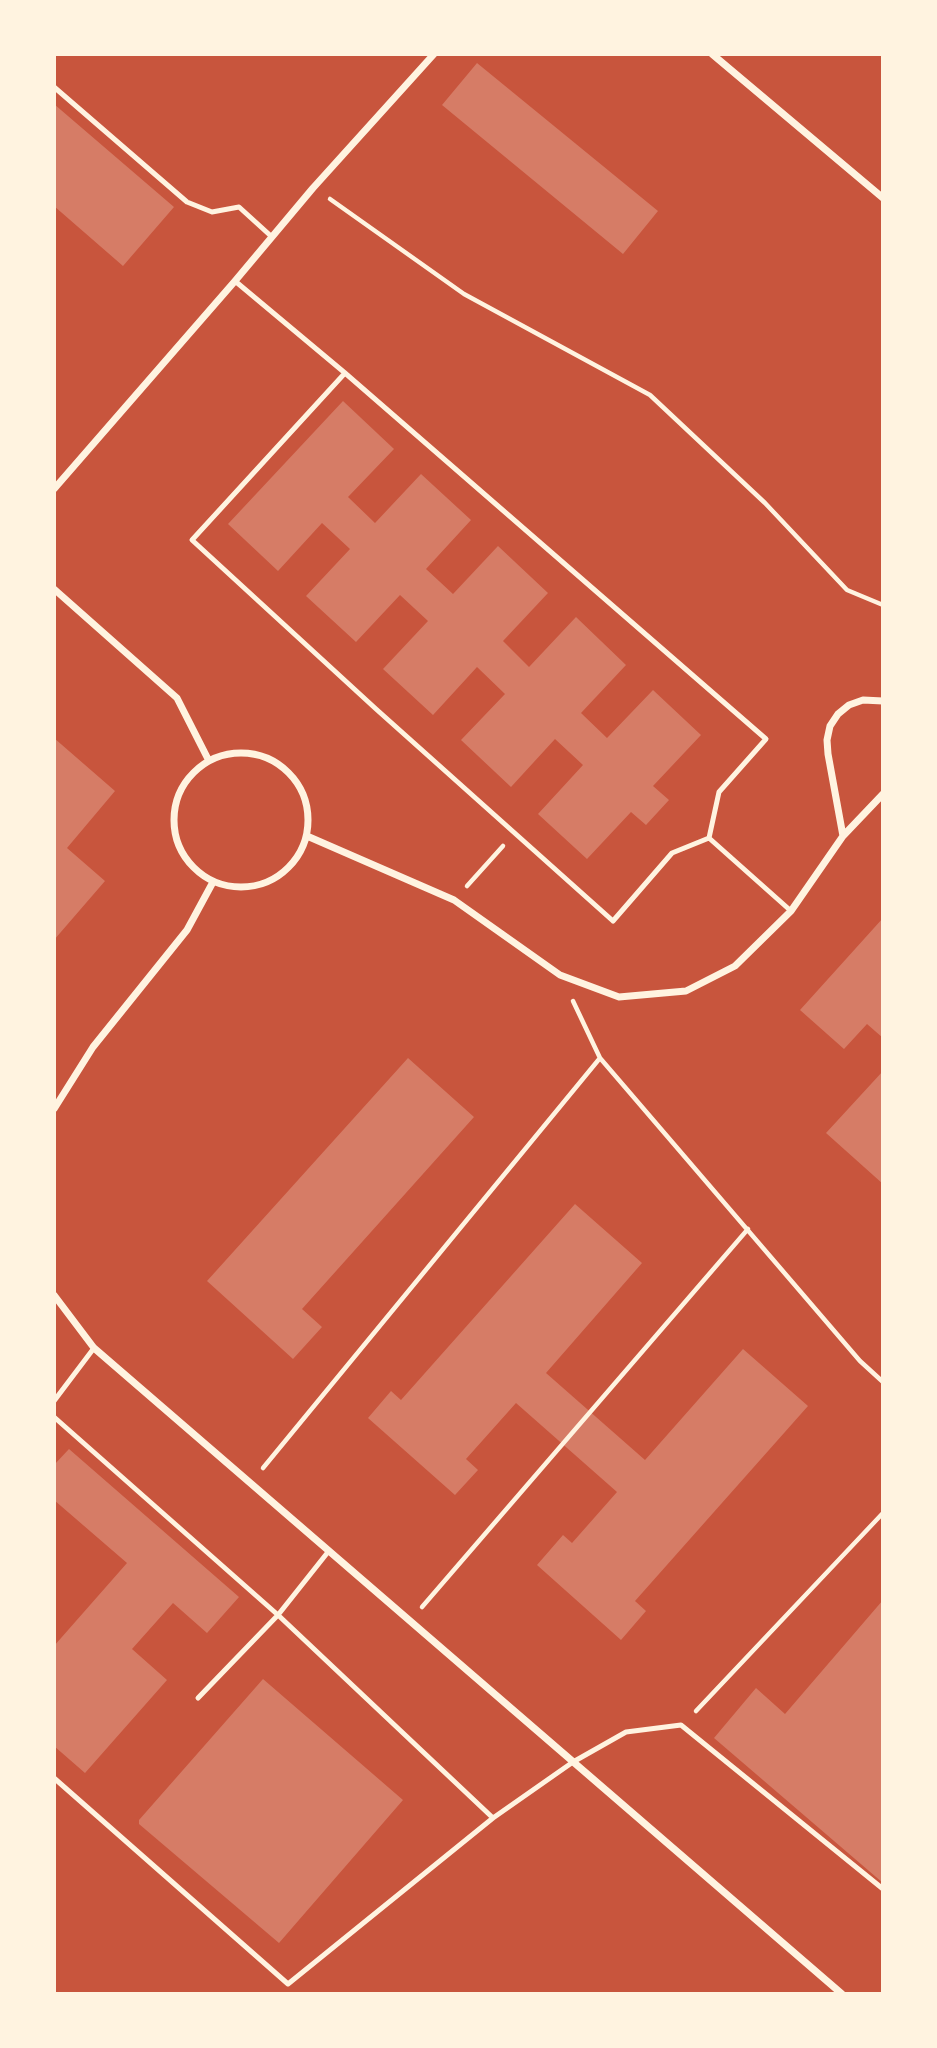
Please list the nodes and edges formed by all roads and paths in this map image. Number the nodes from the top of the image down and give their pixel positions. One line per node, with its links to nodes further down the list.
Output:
1 (434, 54): 4 (street)
2 (712, 54): 5 (street)
3 (54, 87): 6 (lane)
4 (313, 188): 6 (street); 11 (path)
5 (883, 198)
6 (272, 237): 7 (street)
7 (235, 281): 8 (lane); 9 (street)
8 (345, 373): 15 (lane); 18 (lane)
9 (54, 489)
10 (54, 589): 13 (street)
11 (883, 605)
12 (883, 701): 17 (street)
13 (209, 761): 16 (street); 19 (street)
14 (883, 794): 17 (street)
15 (515, 833): 18 (lane); 20 (path)
16 (307, 836): 19 (street); 20 (street)
17 (843, 836): 21 (street)
18 (709, 838): 21 (lane)
19 (214, 882): 24 (street)
20 (454, 900): 22 (street)
21 (791, 911): 22 (street)
22 (560, 975): 23 (path)
23 (600, 1058): 25 (path); 31 (path)
24 (54, 1109)
25 (748, 1229): 28 (path); 35 (path)
26 (54, 1295): 27 (street)
27 (94, 1349): 29 (lane); 31 (street)
28 (883, 1382)
29 (54, 1401)
30 (54, 1417): 34 (lane)
31 (250, 1484): 33 (street)
32 (883, 1513): 37 (path)
33 (328, 1552): 34 (lane); 35 (street)
34 (278, 1615): 36 (lane); 40 (lane)
35 (409, 1622): 38 (street)
36 (198, 1698)
37 (681, 1726): 38 (lane); 41 (lane)
38 (573, 1762): 40 (lane); 42 (street)
39 (54, 1778): 40 (lane)
40 (493, 1818)
41 (883, 1889)
42 (842, 1994)

